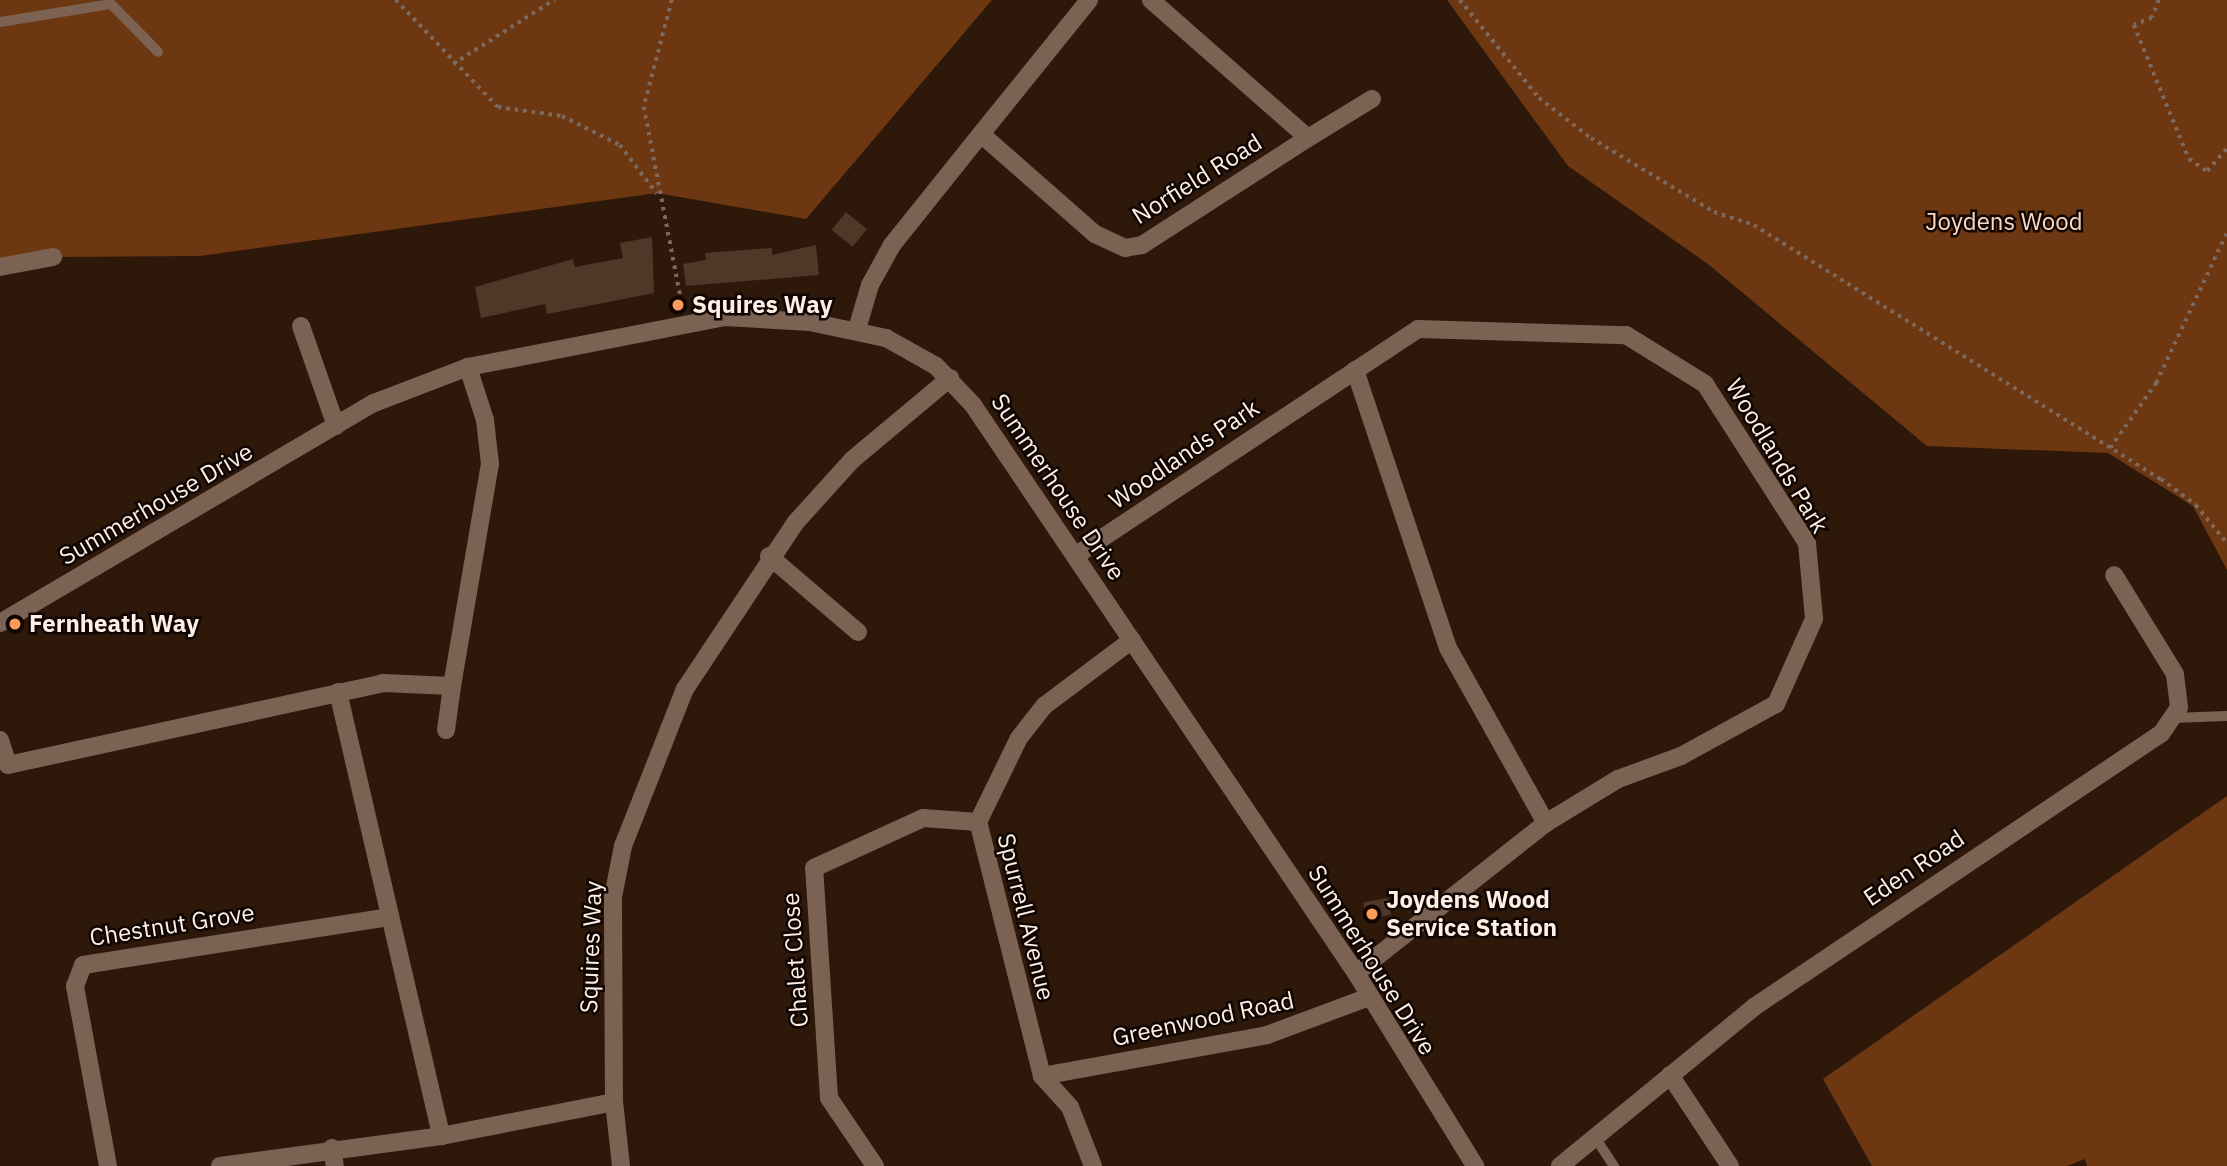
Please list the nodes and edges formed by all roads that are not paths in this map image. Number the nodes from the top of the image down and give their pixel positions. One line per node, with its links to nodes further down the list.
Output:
1 (1089, 0): 6 (street)
2 (1151, 0): 7 (street, Norfield Road)
3 (0, 22): 4 (lane)
4 (159, 52)
5 (1372, 99): 7 (street, Norfield Road)
6 (981, 134): 7 (street, Norfield Road); 11 (street)
7 (1308, 138)
8 (53, 257): 9 (street)
9 (0, 267)
10 (301, 326): 15 (street)
11 (857, 329): 12 (street, Summerhouse Drive); 14 (street, Summerhouse Drive)
12 (468, 367): 15 (street, Summerhouse Drive); 22 (street)
13 (1355, 370): 17 (street, Woodlands Park); 30 (street); 30 (street, Woodlands Park)
14 (950, 378): 16 (street, Squires Way); 17 (street, Summerhouse Drive)
15 (336, 426): 19 (street, Summerhouse Drive)
16 (769, 556): 20 (street); 36 (street, Squires Way)
17 (1075, 556): 21 (street, Summerhouse Drive)
18 (2114, 575): 25 (street)
19 (0, 623)
20 (858, 632)
21 (1132, 640): 29 (street, Spurrell Avenue); 32 (street, Summerhouse Drive)
22 (452, 686): 23 (street); 26 (street)
23 (338, 692): 28 (street); 31 (street)
24 (2227, 716): 25 (lane)
25 (2171, 718): 34 (street, Eden Road)
26 (446, 730)
27 (0, 740): 28 (street)
28 (4, 766)
29 (978, 822): 35 (street, Spurrell Avenue); 43 (street, Chalet Close)
30 (1546, 823): 32 (street, Woodlands Park)
31 (390, 917): 37 (street); 40 (street, Chestnut Grove)
32 (1356, 973): 33 (street, Summerhouse Drive)
33 (1370, 997): 35 (street, Greenwood Road); 45 (street, Summerhouse Drive)
34 (1670, 1075): 38 (street, Eden Road); 48 (street)
35 (1042, 1076): 44 (street, Spurrell Avenue)
36 (614, 1102): 37 (street); 42 (street, Squires Way)
37 (441, 1136): 39 (street)
38 (1595, 1137): 46 (street, Eden Road); 47 (lane)
39 (333, 1157): 41 (street)
40 (108, 1166)
41 (220, 1166)
42 (621, 1166)
43 (875, 1166)
44 (1093, 1166)
45 (1475, 1166)
46 (1560, 1166)
47 (1614, 1166)
48 (1730, 1166)

